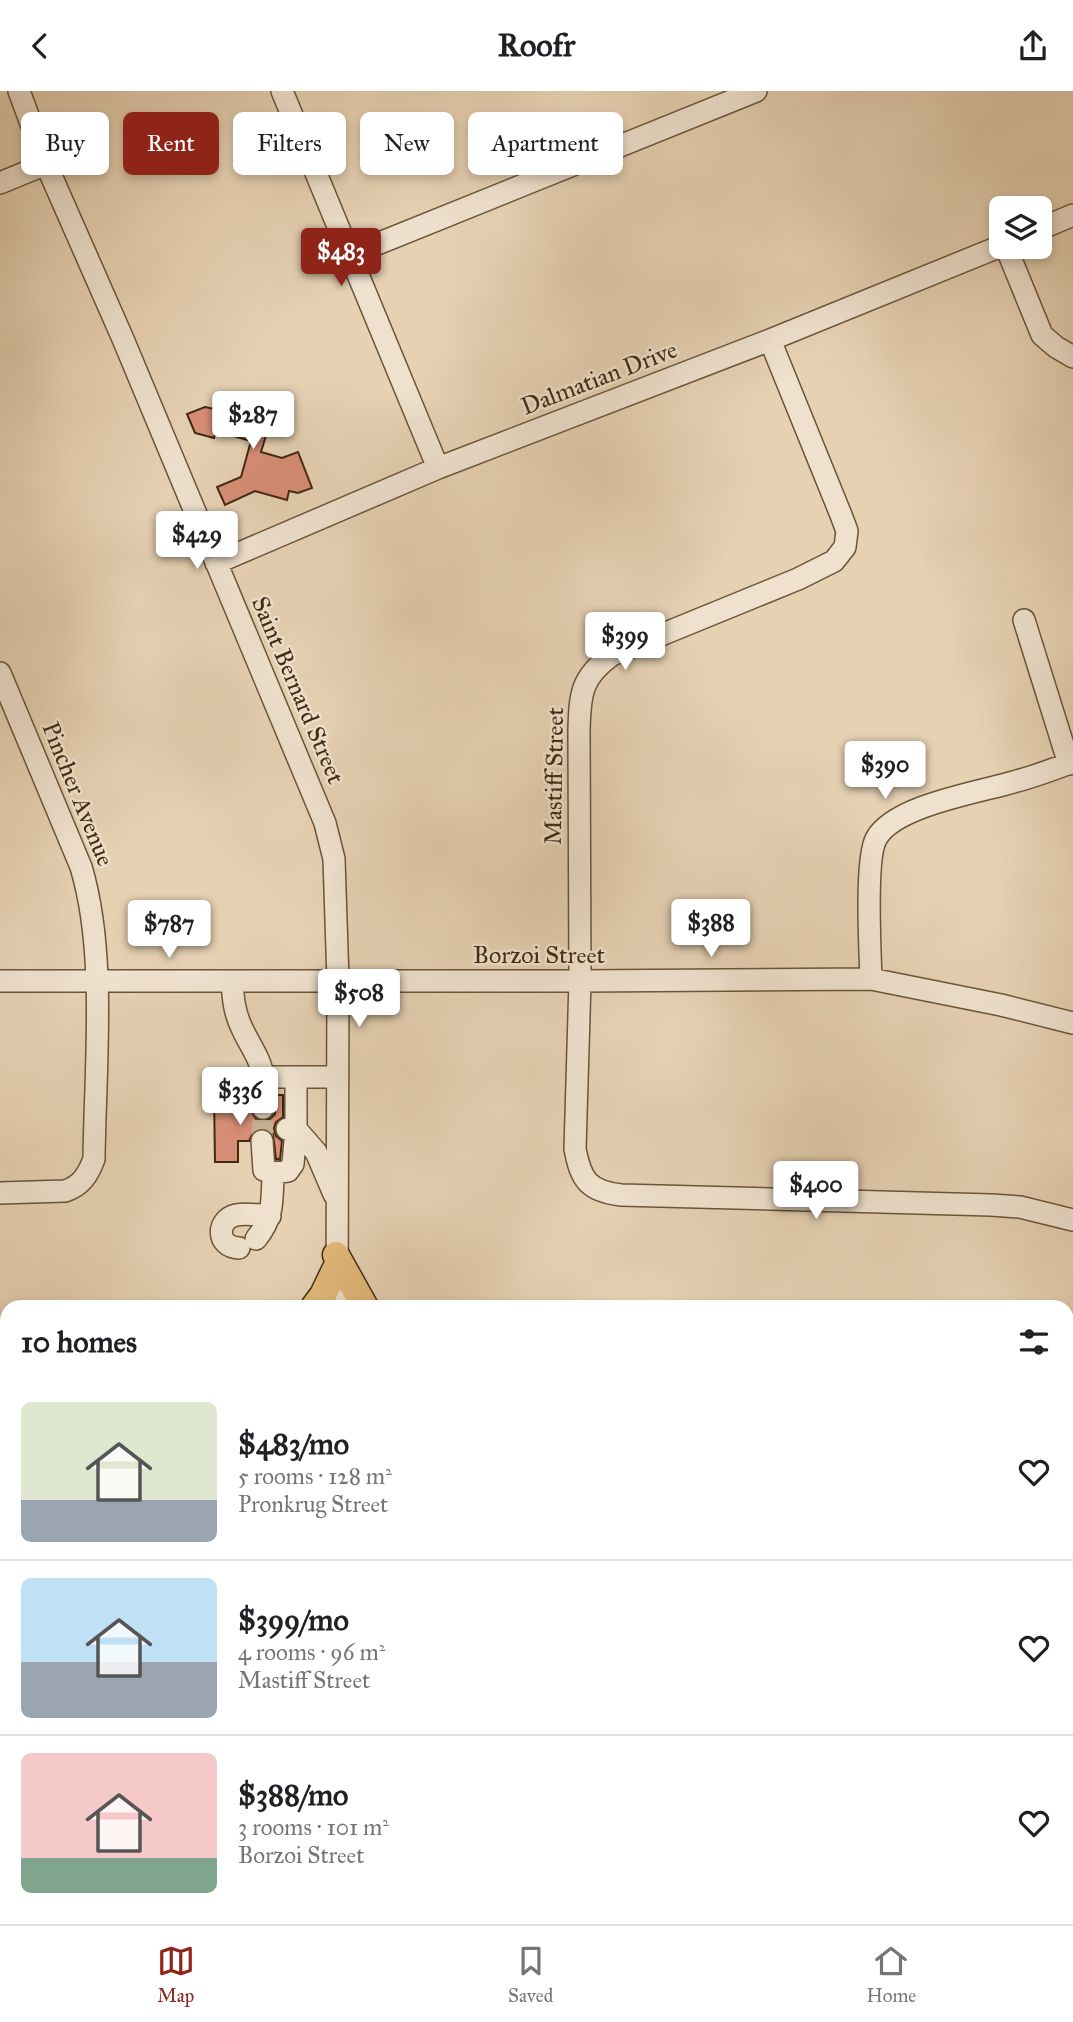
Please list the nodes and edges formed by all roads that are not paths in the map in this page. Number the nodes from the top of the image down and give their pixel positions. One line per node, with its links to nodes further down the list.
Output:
1 (19, 91): 4 (street, Saint Bernard Street)
2 (282, 91): 11 (street)
3 (756, 91): 11 (street)
4 (27, 112)
5 (21, 174): 7 (street)
6 (51, 175): 16 (street, Saint Bernard Street)
7 (0, 183)
8 (1073, 215): 9 (street)
9 (1052, 224)
10 (989, 252): 13 (street, Dalmatian Drive)
11 (350, 255): 15 (street)
12 (1009, 259): 14 (street)
13 (770, 340): 15 (street, Dalmatian Drive); 25 (street, Mastiff Street)
14 (1073, 357)
15 (438, 468): 16 (street, Dalmatian Drive)
16 (216, 563): 24 (street, Saint Bernard Street)
17 (1024, 620): 19 (street)
18 (1, 680): 21 (street, Pincher Avenue)
19 (1071, 763): 20 (street)
20 (870, 979): 25 (street, Borzoi Street); 26 (street, Borzoi Street)
21 (97, 980): 22 (street, Borzoi Street); 23 (street, Borzoi Street); 34 (street, Pincher Avenue)
22 (0, 981)
23 (232, 981): 24 (street, Borzoi Street); 27 (street)
24 (338, 981): 25 (street, Borzoi Street); 28 (street, Saint Bernard Street)
25 (580, 981): 37 (street, Mastiff Street)
26 (1073, 1023)
27 (263, 1077): 29 (street); 30 (street)
28 (337, 1077): 29 (street); 35 (street, Saint Bernard Street)
29 (296, 1078): 31 (street)
30 (263, 1108)
31 (291, 1129): 33 (street); 35 (street)
32 (262, 1141): 33 (street)
33 (273, 1173): 36 (street)
34 (0, 1193)
35 (337, 1200): 38 (street, Saint Bernard Street)
36 (270, 1216): 36 (street)
37 (1073, 1220)
38 (336, 1261): 39 (main road); 40 (street, Saint Bernard Street); 41 (main road)
39 (319, 1300)
40 (337, 1300)
41 (361, 1300)

